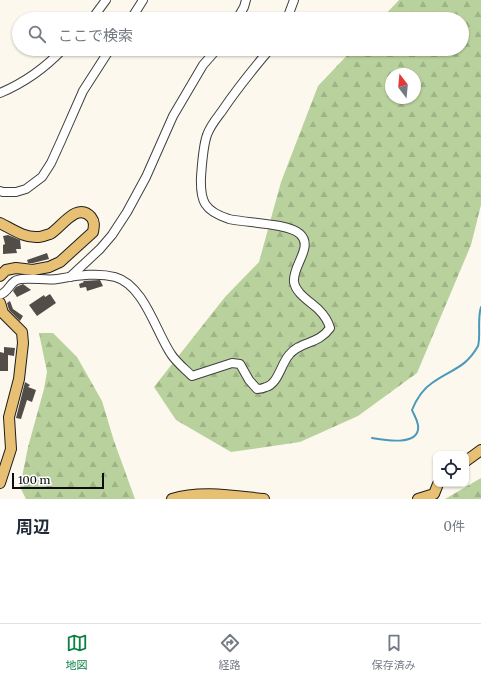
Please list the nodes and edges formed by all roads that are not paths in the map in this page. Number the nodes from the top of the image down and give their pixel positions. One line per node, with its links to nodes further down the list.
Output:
1 (106, 0): 5 (street)
2 (143, 0): 6 (street)
3 (246, 0): 7 (street)
4 (294, 0): 8 (street)
5 (97, 12)
6 (135, 12)
7 (241, 12)
8 (290, 12)
9 (56, 56): 13 (street)
10 (106, 56): 14 (street)
11 (210, 56): 17 (street)
12 (264, 56): 17 (street)
13 (0, 93)
14 (0, 190)
15 (0, 224): 16 (main road)
16 (0, 276)
17 (70, 277): 18 (street)
18 (0, 295)
19 (0, 303): 22 (main road)
20 (481, 450): 21 (main road)
21 (469, 459)
22 (0, 484)
23 (437, 487): 26 (main road)
24 (172, 499): 25 (main road)
25 (264, 499)
26 (418, 499)

